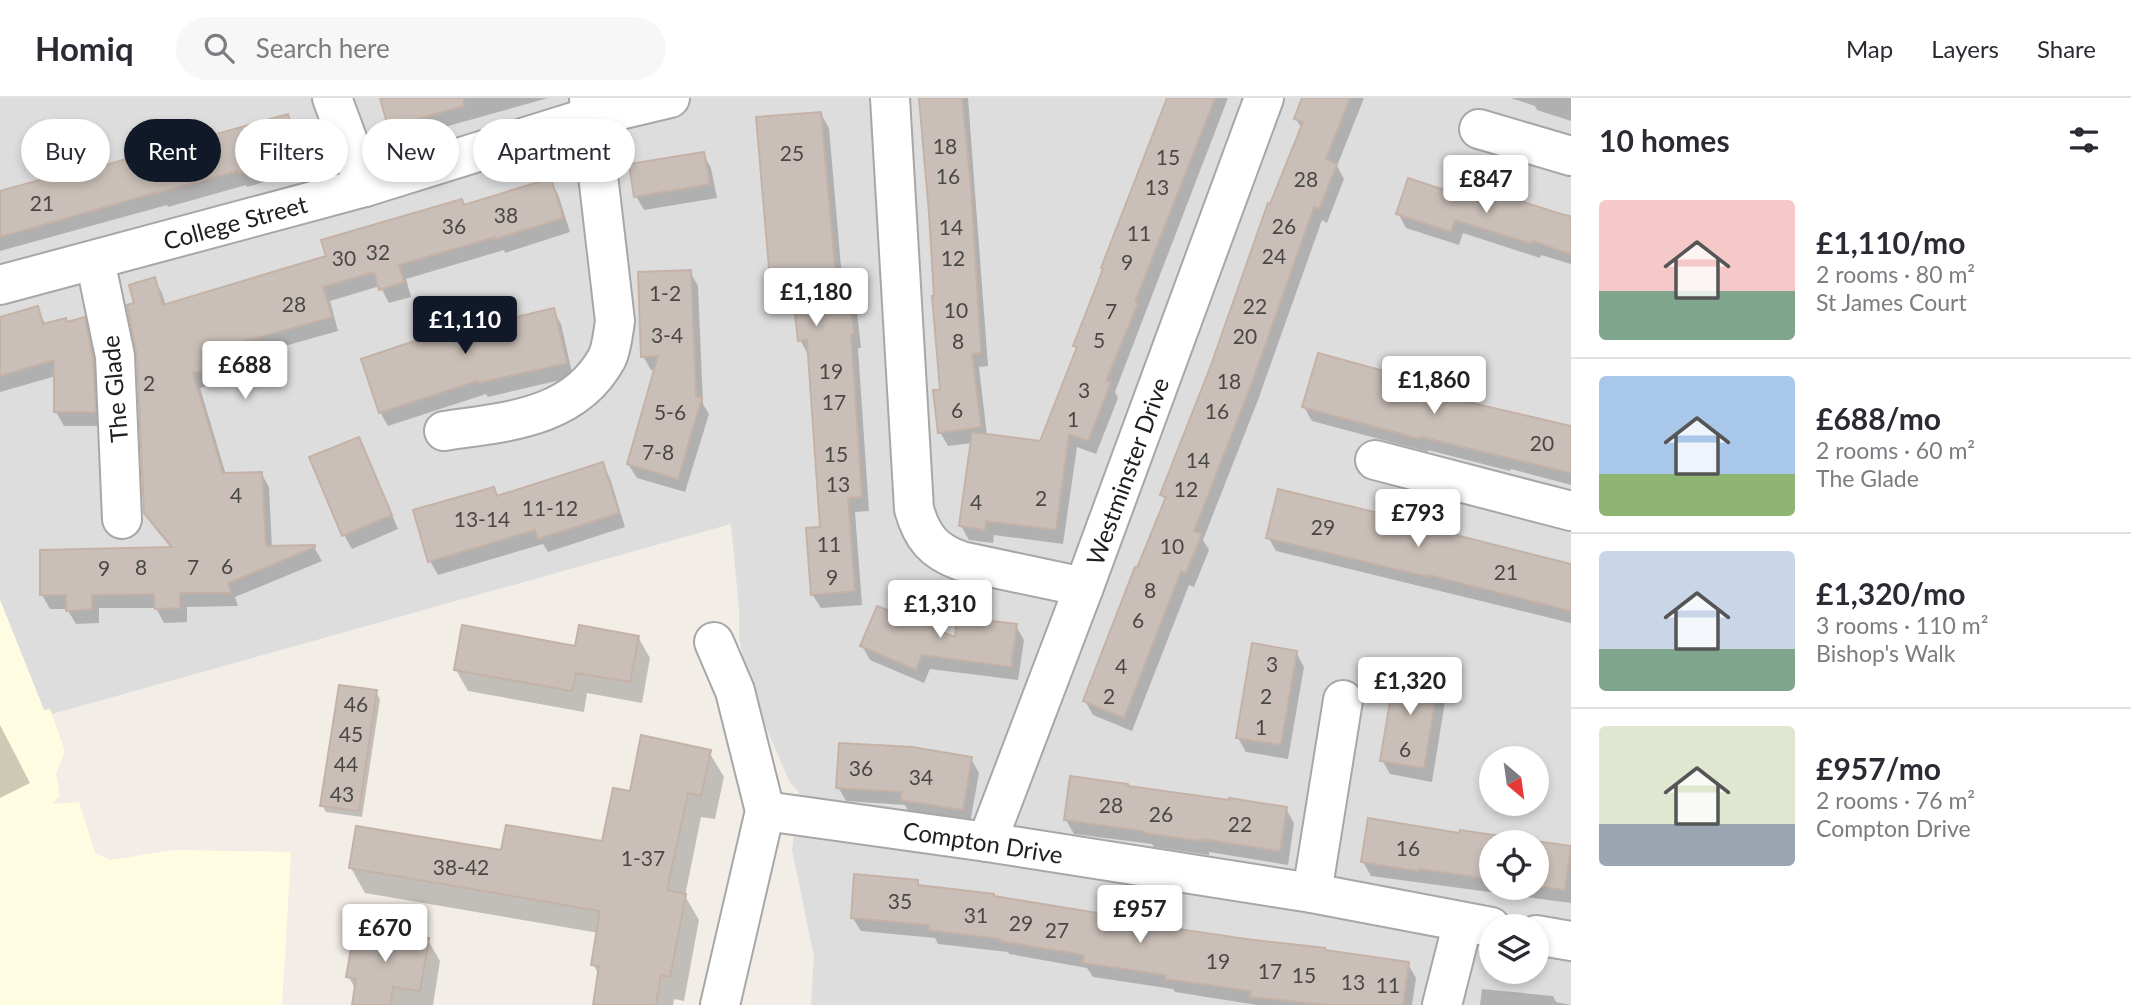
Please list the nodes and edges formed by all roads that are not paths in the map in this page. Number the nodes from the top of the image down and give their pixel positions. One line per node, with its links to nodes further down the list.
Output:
1 (332, 98): 8 (street)
2 (670, 98): 5 (street, College Street)
3 (890, 98): 15 (street)
4 (1264, 98): 15 (street, Westminster Drive)
5 (589, 108): 8 (street, College Street); 11 (street)
6 (1479, 129): 7 (street)
7 (1571, 156)
8 (365, 187): 9 (street, College Street)
9 (95, 260): 10 (street, College Street); 14 (street, The Glade)
10 (0, 285)
11 (444, 431)
12 (1375, 460): 13 (street)
13 (1571, 511)
14 (122, 519)
15 (1084, 587): 19 (street, Westminster Drive)
16 (714, 642): 18 (street)
17 (1343, 700): 20 (street)
18 (765, 811): 19 (street, Compton Drive); 24 (street)
19 (987, 842): 20 (street, Compton Drive)
20 (1312, 893): 21 (street, Compton Drive)
21 (1477, 924): 25 (street)
22 (1549, 937): 23 (street)
23 (1571, 941)
24 (720, 1005)
25 (1442, 1005)

